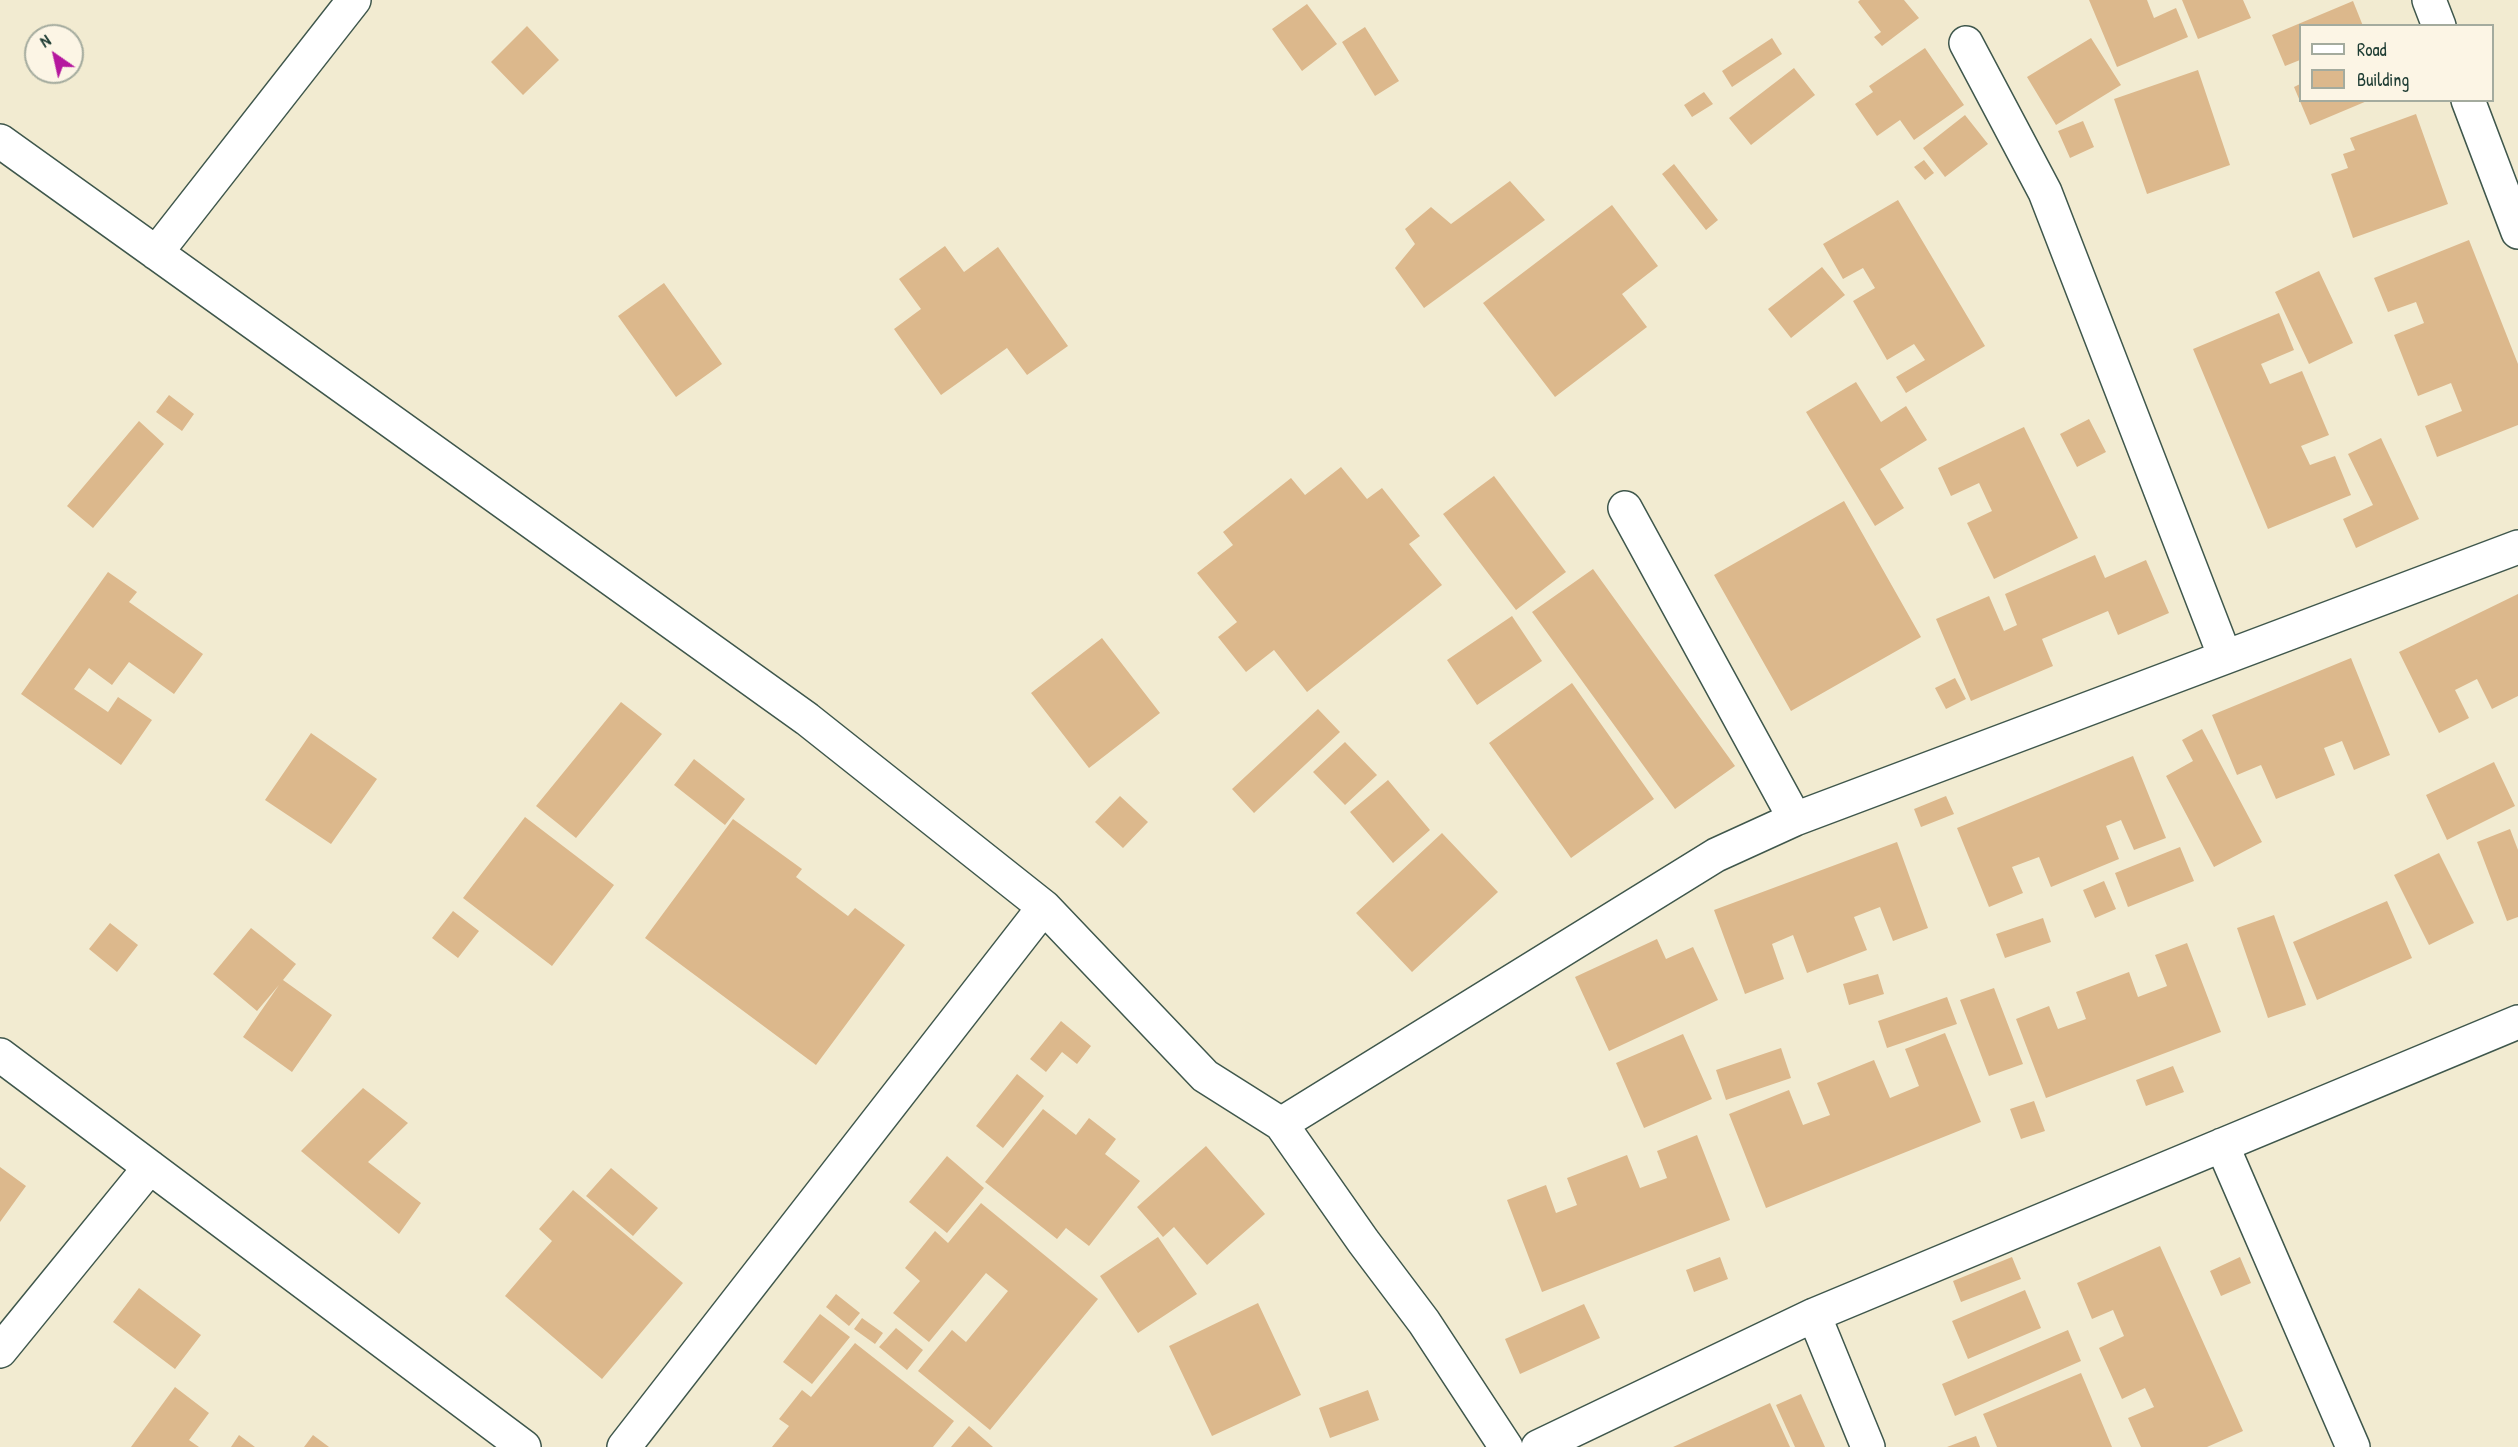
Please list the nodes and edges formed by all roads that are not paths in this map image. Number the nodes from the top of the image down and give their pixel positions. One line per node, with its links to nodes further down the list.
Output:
1 (354, 0): 8 (street)
2 (2429, 0): 3 (street)
3 (2438, 24)
4 (1966, 43): 11 (street)
5 (2469, 102): 7 (street)
6 (0, 141): 8 (street)
7 (2518, 232)
8 (156, 253): 13 (street)
9 (1625, 508): 12 (street)
10 (2518, 547): 11 (street)
11 (2225, 657): 12 (street)
12 (1795, 819): 16 (street)
13 (1044, 907): 16 (street); 22 (street)
14 (2518, 1022): 17 (street)
15 (0, 1055): 18 (street)
16 (1281, 1124): 23 (street)
17 (2222, 1145): 19 (street); 26 (street)
18 (150, 1167): 20 (street); 21 (street)
19 (1814, 1315): 24 (street); 25 (street)
20 (0, 1351)
21 (524, 1447)
22 (624, 1447)
23 (1506, 1447)
24 (1538, 1447)
25 (1868, 1447)
26 (2353, 1447)

